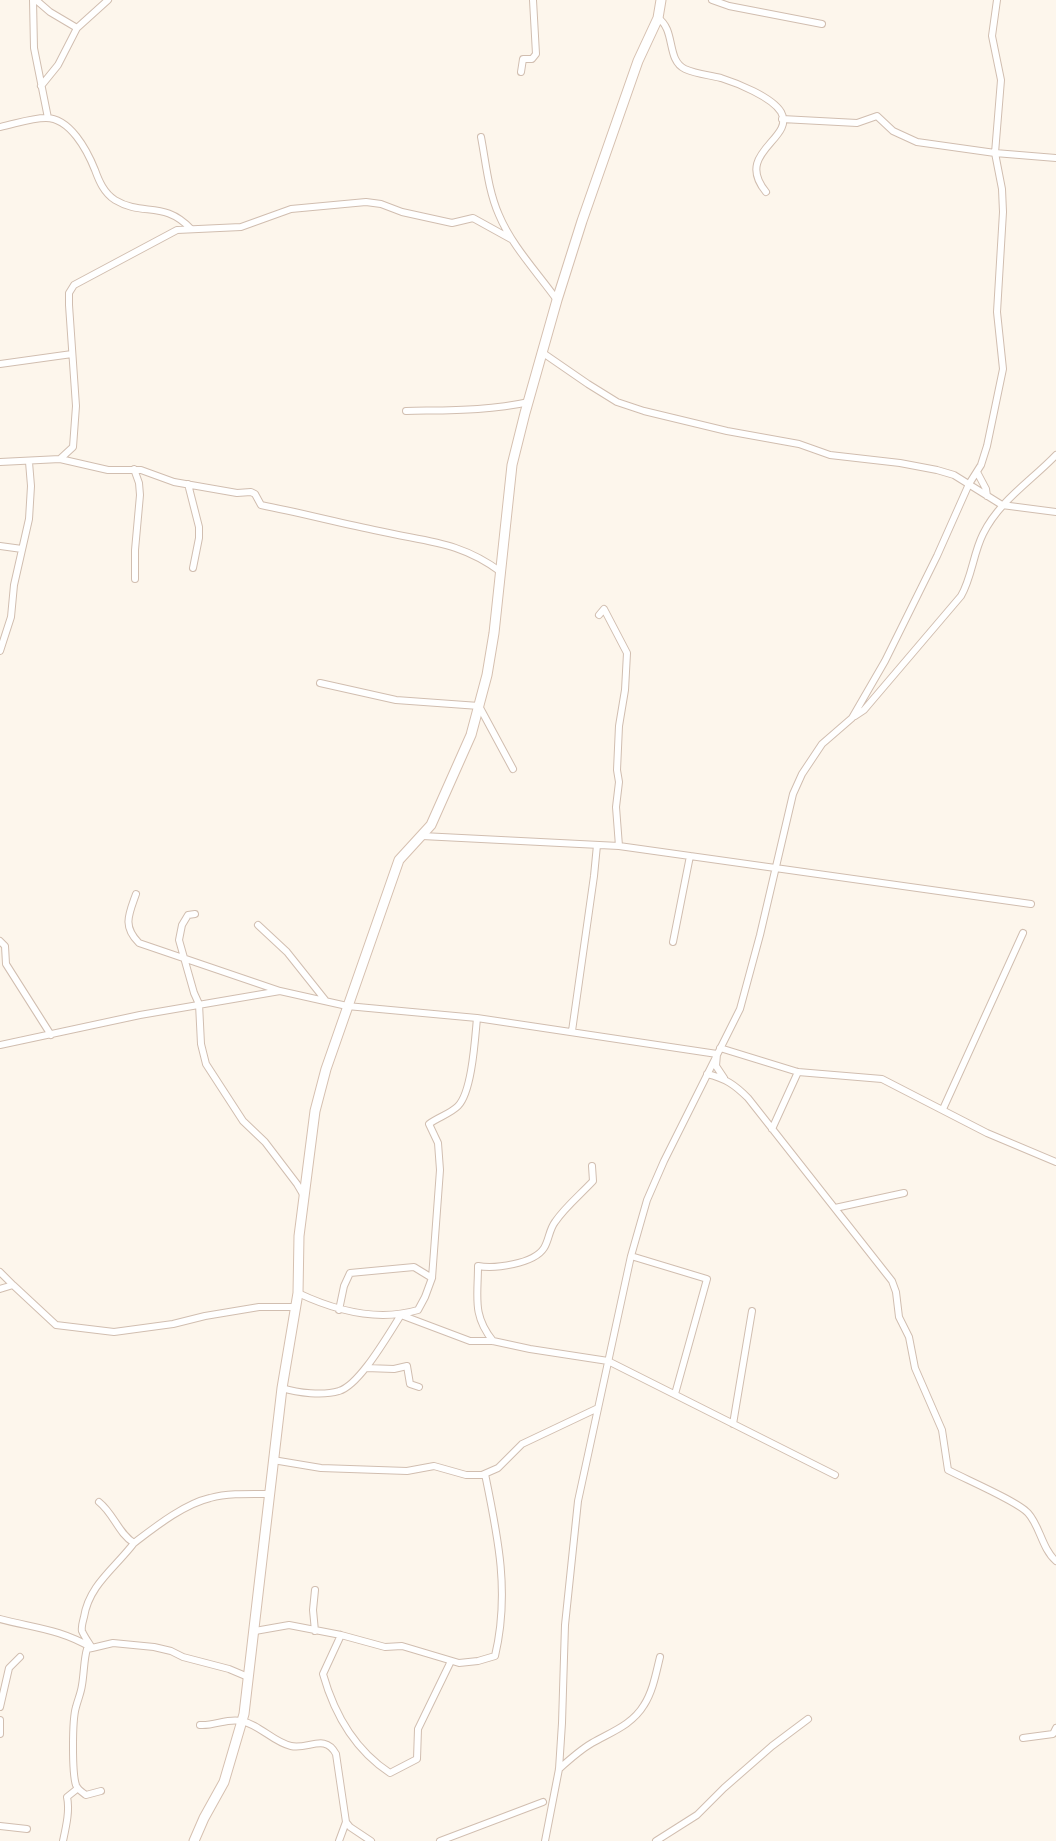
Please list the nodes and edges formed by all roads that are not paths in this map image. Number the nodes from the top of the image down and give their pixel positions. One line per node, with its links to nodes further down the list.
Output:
1 (34, 0): 9 (street); 11 (street)
2 (108, 0): 9 (street)
3 (533, 0): 10 (street)
4 (661, 0): 7 (main road)
5 (712, 0): 8 (street)
6 (997, 0): 16 (street)
7 (658, 18): 13 (street); 21 (main road)
8 (822, 24)
9 (77, 28): 11 (street)
10 (520, 72)
11 (40, 86): 12 (street)
12 (48, 118): 14 (street); 19 (street)
13 (782, 119): 16 (street); 18 (street)
14 (0, 127)
15 (481, 137): 20 (street)
16 (995, 153): 17 (street); 34 (street)
17 (1056, 158)
18 (766, 192)
19 (191, 229): 20 (street); 23 (street)
20 (511, 238): 21 (street)
21 (557, 300): 22 (main road)
22 (543, 353): 25 (main road); 36 (street)
23 (72, 354): 24 (street); 27 (street)
24 (0, 364)
25 (529, 402): 26 (street); 43 (main road)
26 (406, 411)
27 (73, 447): 29 (street); 32 (street)
28 (1056, 455): 38 (street)
29 (60, 459): 31 (street); 32 (street)
30 (0, 462): 31 (street)
31 (29, 462): 41 (street)
32 (77, 462): 33 (street)
33 (134, 469): 35 (street); 44 (street)
34 (977, 472): 36 (street); 37 (street)
35 (188, 484): 42 (street); 43 (street)
36 (969, 484): 37 (street); 49 (street)
37 (987, 496): 38 (street)
38 (1002, 505): 39 (street); 49 (street)
39 (1056, 512)
40 (0, 546): 41 (street)
41 (22, 549): 46 (street)
42 (193, 568)
43 (501, 572): 48 (main road)
44 (135, 579)
45 (599, 615): 53 (street)
46 (0, 651)
47 (320, 683): 48 (street)
48 (479, 706): 50 (street); 51 (main road)
49 (852, 718): 55 (street)
50 (513, 769)
51 (421, 836): 52 (street); 67 (main road)
52 (597, 845): 53 (street); 69 (street)
53 (619, 846): 54 (street)
54 (690, 856): 55 (street); 62 (street)
55 (775, 867): 57 (street); 72 (street)
56 (136, 894): 63 (street)
57 (1031, 904)
58 (195, 914): 63 (street)
59 (258, 925): 65 (street)
60 (1023, 933): 76 (street)
61 (0, 941): 70 (street)
62 (673, 942)
63 (184, 958): 64 (street); 66 (street)
64 (280, 991): 65 (street); 66 (street)
65 (327, 1002): 67 (street)
66 (199, 1004): 70 (street); 81 (street)
67 (347, 1006): 68 (street); 81 (main road)
68 (477, 1018): 69 (street); 85 (street)
69 (572, 1031): 72 (street)
70 (51, 1035): 71 (street)
71 (0, 1045)
72 (718, 1051): 73 (street); 74 (street); 75 (street)
73 (798, 1072): 76 (street); 77 (street)
74 (707, 1074): 75 (street); 83 (street)
75 (724, 1078): 77 (street)
76 (943, 1109): 78 (street)
77 (772, 1129): 82 (street)
78 (1056, 1162)
79 (592, 1166): 93 (street)
80 (904, 1193): 82 (street)
81 (304, 1196): 88 (main road)
82 (835, 1208): 107 (street)
83 (632, 1256): 94 (street); 98 (street)
84 (0, 1272): 86 (street)
85 (432, 1278): 90 (street); 92 (street)
86 (13, 1285): 87 (street); 89 (street)
87 (0, 1289)
88 (298, 1293): 89 (main road); 90 (street)
89 (296, 1306): 97 (main road)
90 (339, 1310): 92 (street)
91 (752, 1311): 100 (street)
92 (401, 1315): 93 (street); 95 (street)
93 (493, 1341): 94 (street)
94 (608, 1361): 98 (street); 99 (street)
95 (366, 1368): 96 (street); 97 (street)
96 (419, 1387)
97 (282, 1388): 101 (main road)
98 (675, 1394): 100 (street)
99 (598, 1408): 102 (street); 126 (street)
100 (733, 1424): 103 (street)
101 (273, 1460): 102 (street); 104 (main road)
102 (485, 1474): 116 (street)
103 (836, 1475)
104 (270, 1494): 106 (street); 110 (main road)
105 (99, 1502): 106 (street)
106 (134, 1543): 113 (street)
107 (1056, 1561)
108 (315, 1590): 111 (street)
109 (0, 1619): 113 (street)
110 (255, 1631): 111 (street); 117 (main road)
111 (315, 1631): 112 (street)
112 (341, 1635): 116 (street); 116 (street)
113 (92, 1648): 117 (street); 127 (street)
114 (20, 1657): 118 (street)
115 (660, 1657): 126 (street)
116 (451, 1661)
117 (248, 1677): 121 (main road)
118 (0, 1707)
119 (0, 1719): 124 (street)
120 (808, 1719): 139 (street)
121 (243, 1721): 122 (street); 130 (street); 134 (main road)
122 (200, 1725)
123 (1056, 1728): 125 (street)
124 (0, 1734)
125 (1023, 1738)
126 (559, 1769): 138 (street)
127 (77, 1789): 128 (street); 133 (street)
128 (101, 1791)
129 (543, 1802): 137 (street)
130 (346, 1821): 135 (street); 136 (street)
131 (0, 1826): 132 (street)
132 (27, 1828)
133 (63, 1841)
134 (194, 1841)
135 (339, 1841)
136 (371, 1841)
137 (440, 1841)
138 (546, 1841)
139 (656, 1841)

